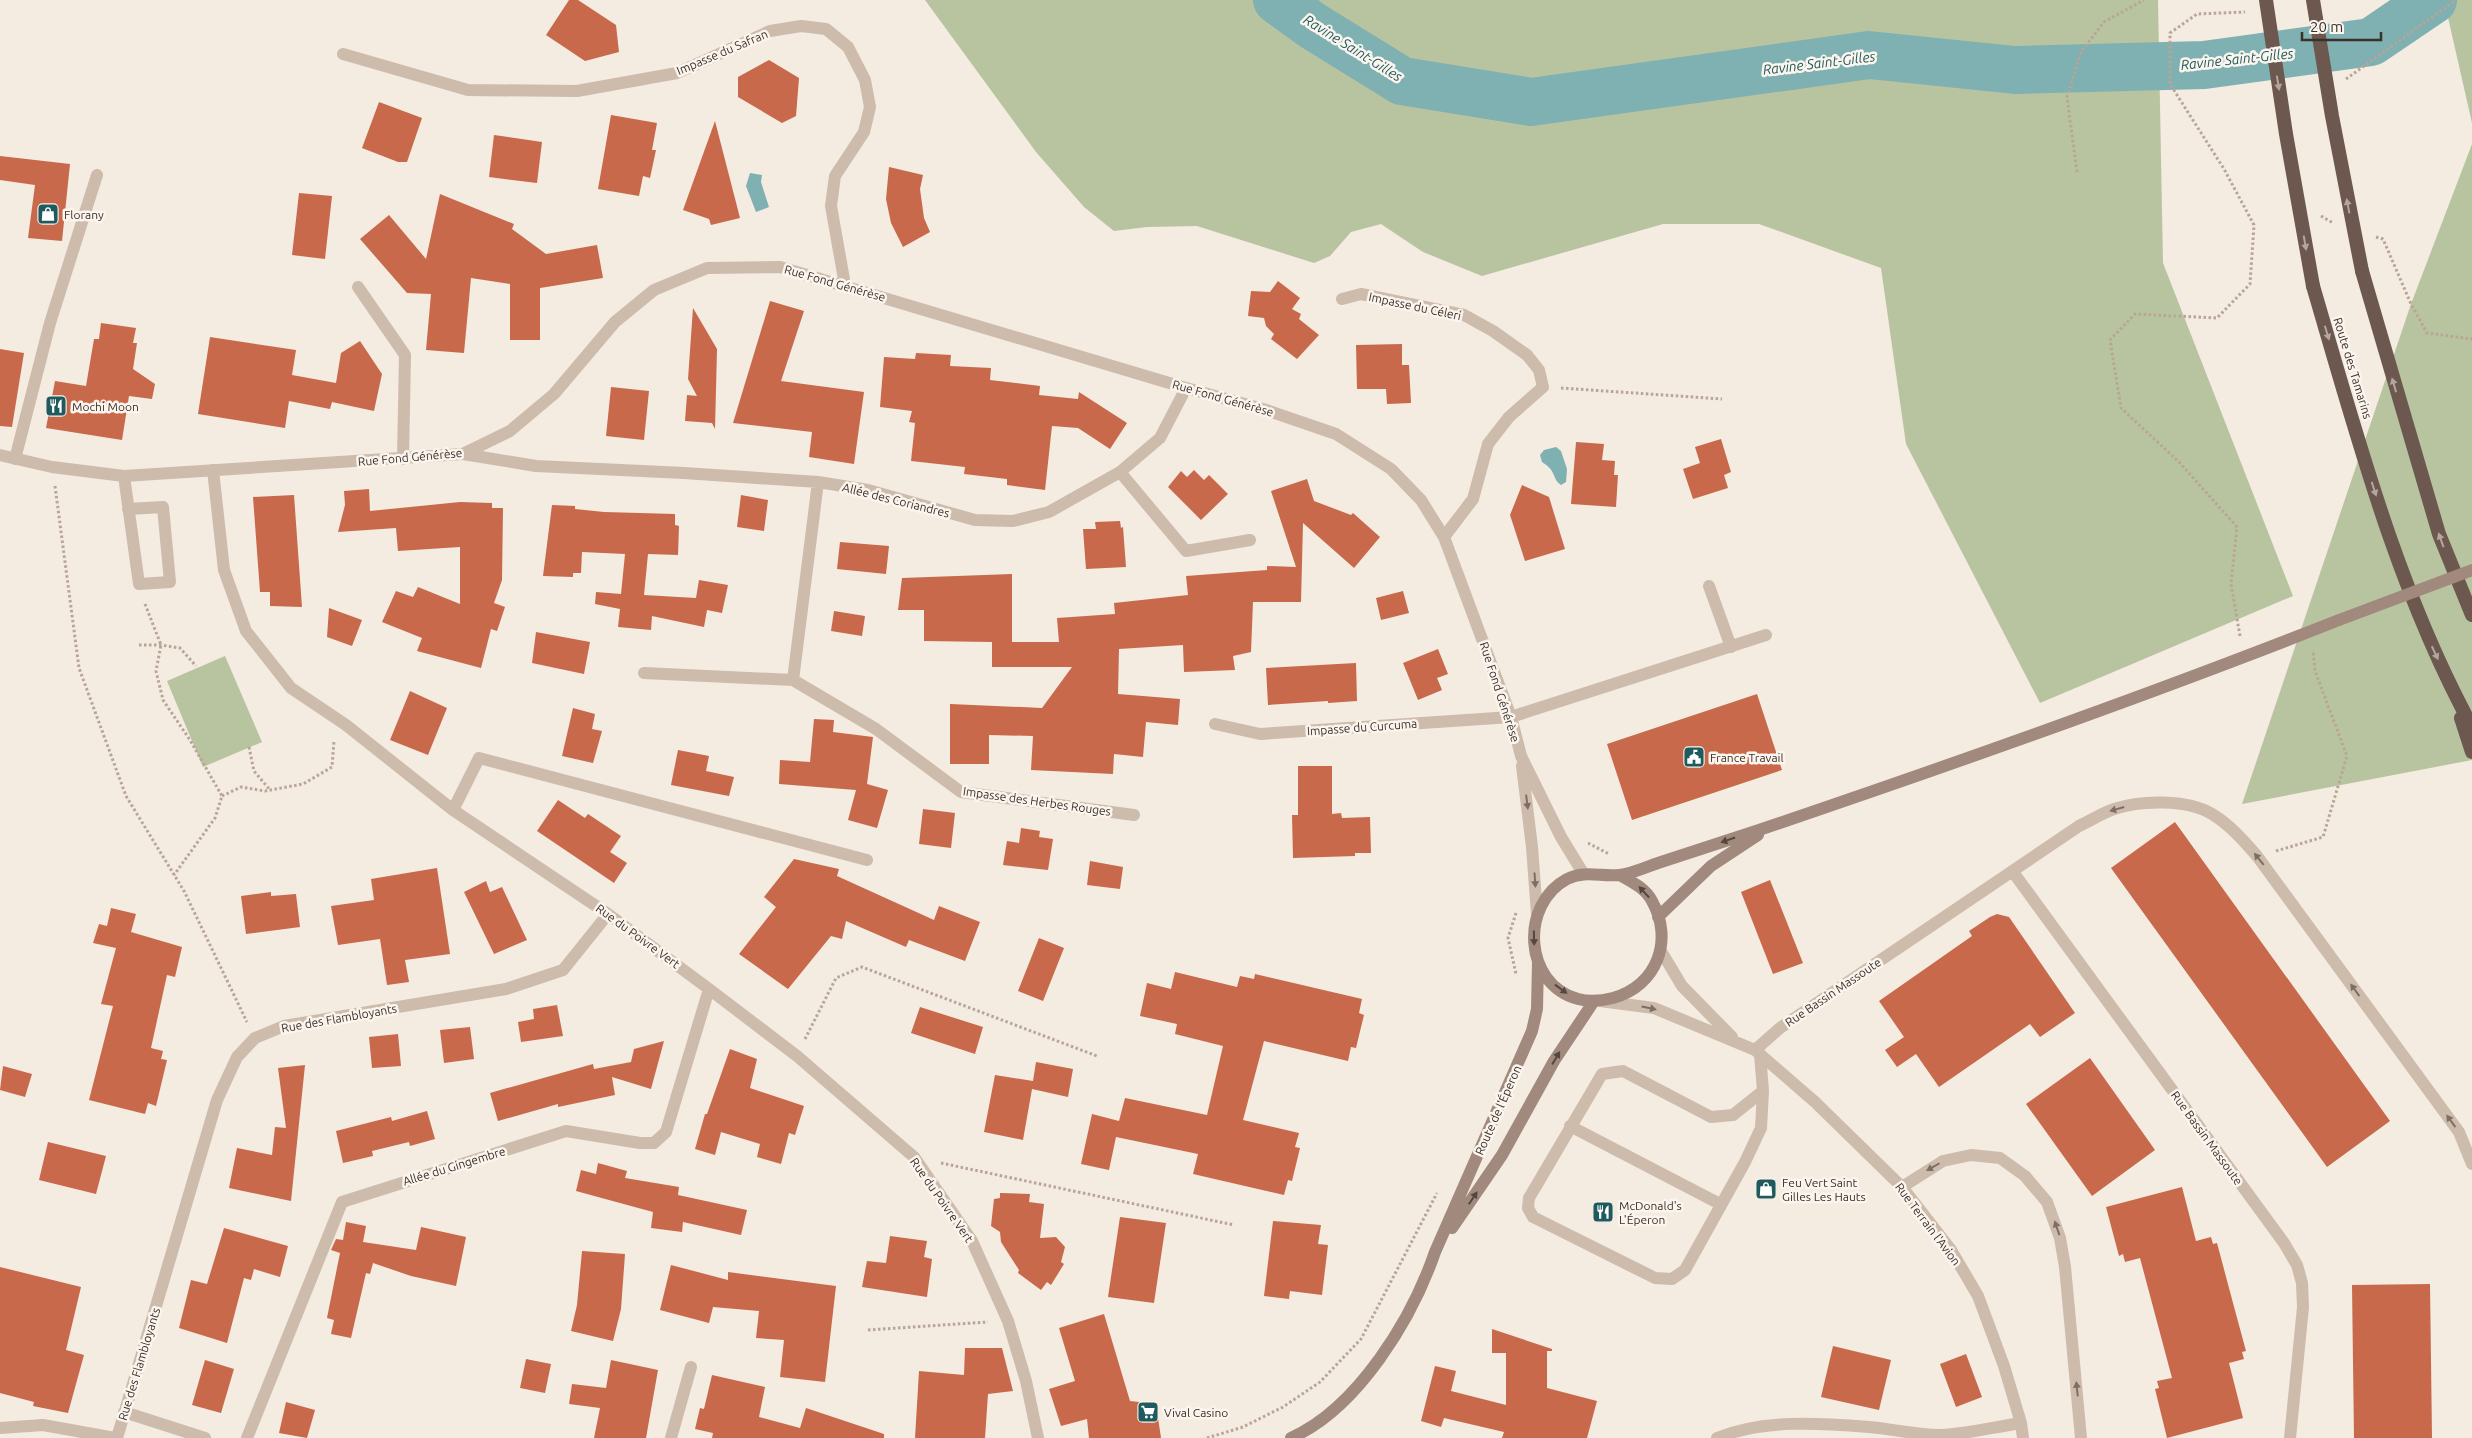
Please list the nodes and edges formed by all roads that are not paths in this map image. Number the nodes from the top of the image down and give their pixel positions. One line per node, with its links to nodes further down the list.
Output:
1 (2266, 0): 27 (highway, Route des Tamarins, one-way to 27, bridge)
2 (2313, 0): 22 (highway, one-way to 2, bridge)
3 (343, 54): 5 (street, Impasse du Safran)
4 (96, 175): 12 (street)
5 (844, 285): 8 (street, Rue Fond Générèse); 9 (street, Rue Fond Générèse)
6 (358, 287): 11 (street)
7 (1342, 299): 18 (street, Impasse du Céleri)
8 (1186, 388): 14 (street, Allée des Coriandres); 18 (street, Rue Fond Générèse)
9 (462, 454): 11 (street, Rue Fond Générèse); 16 (street, Allée des Coriandres)
10 (0, 455): 12 (street, Rue Fond Générèse)
11 (403, 459): 13 (street, Rue Fond Générèse)
12 (15, 460): 15 (street, Rue Fond Générèse)
13 (213, 470): 15 (street, Rue Fond Générèse); 33 (street, Rue du Poivre Vert)
14 (1120, 472): 16 (street, Allée des Coriandres); 19 (street)
15 (124, 476): 17 (street)
16 (818, 482): 26 (street)
17 (128, 509): 17 (street)
18 (1444, 537): 28 (street, Rue Fond Générèse)
19 (1250, 540)
20 (2472, 570): 35 (main road, bridge)
21 (1709, 586): 24 (street)
22 (2472, 615)
23 (1766, 635): 24 (street, Impasse du Curcuma)
24 (1731, 647): 28 (street, Impasse du Curcuma)
25 (644, 674): 26 (street, Impasse des Herbes Rouges)
26 (793, 680): 34 (street, Impasse des Herbes Rouges)
27 (2451, 688): 30 (highway, Route des Tamarins); 31 (highway)
28 (1511, 717): 29 (street, Impasse du Curcuma); 32 (street, Rue Fond Générèse)
29 (1215, 724)
30 (2472, 727)
31 (2472, 752)
32 (1521, 756): 38 (street, Rue Fond Générèse); 41 (street, Rue Fond Générèse, one-way to 41)
33 (453, 810): 36 (street); 40 (street, Rue du Poivre Vert)
34 (1134, 814)
35 (1774, 824): 39 (main road, one-way to 39); 42 (main road)
36 (867, 860)
37 (2013, 872): 48 (street, Rue Bassin Massoute); 51 (street, Rue Bassin Massoute, one-way to 37); 70 (street, Rue Bassin Massoute)
38 (1582, 873): 39 (main road); 41 (main road)
39 (1620, 875): 42 (main road, one-way to 39)
40 (608, 914): 45 (street, Rue du Poivre Vert); 56 (street, Rue des Flambloyants)
41 (1537, 914): 44 (main road, one-way to 44)
42 (1658, 916): 43 (main road)
43 (1661, 951): 46 (main road); 47 (street, Rue Terrain l'Avion)
44 (1538, 962): 46 (main road, one-way to 46); 54 (main road, Route de l'Éperon)
45 (709, 989): 62 (street, Allée du Gingembre); 64 (street, Rue du Poivre Vert)
46 (1597, 1001): 47 (street, Rue Terrain l'Avion, one-way to 47); 54 (main road, Route de l'Éperon, one-way to 46)
47 (1736, 1040): 48 (street, Rue Terrain l'Avion)
48 (1758, 1052): 49 (street); 52 (street, Rue Terrain l'Avion)
49 (1763, 1091): 50 (street); 53 (street)
50 (1570, 1126): 53 (street); 53 (street)
51 (2472, 1164)
52 (1902, 1187): 57 (street, Rue Terrain l'Avion); 69 (street, one-way to 52)
53 (1720, 1204)
54 (1435, 1252): 65 (main road, Route de l'Éperon)
55 (691, 1367): 63 (street)
56 (124, 1412): 60 (street, Rue des Flambloyants); 61 (street)
57 (2021, 1423): 58 (street); 68 (street, Rue Terrain l'Avion)
58 (1812, 1424): 66 (street); 67 (street)
59 (0, 1428): 60 (street)
60 (116, 1438)
61 (206, 1438)
62 (247, 1438)
63 (670, 1438)
64 (1038, 1438)
65 (1291, 1438)
66 (1717, 1438)
67 (1812, 1438)
68 (2023, 1438)
69 (2081, 1438)
70 (2290, 1438)

